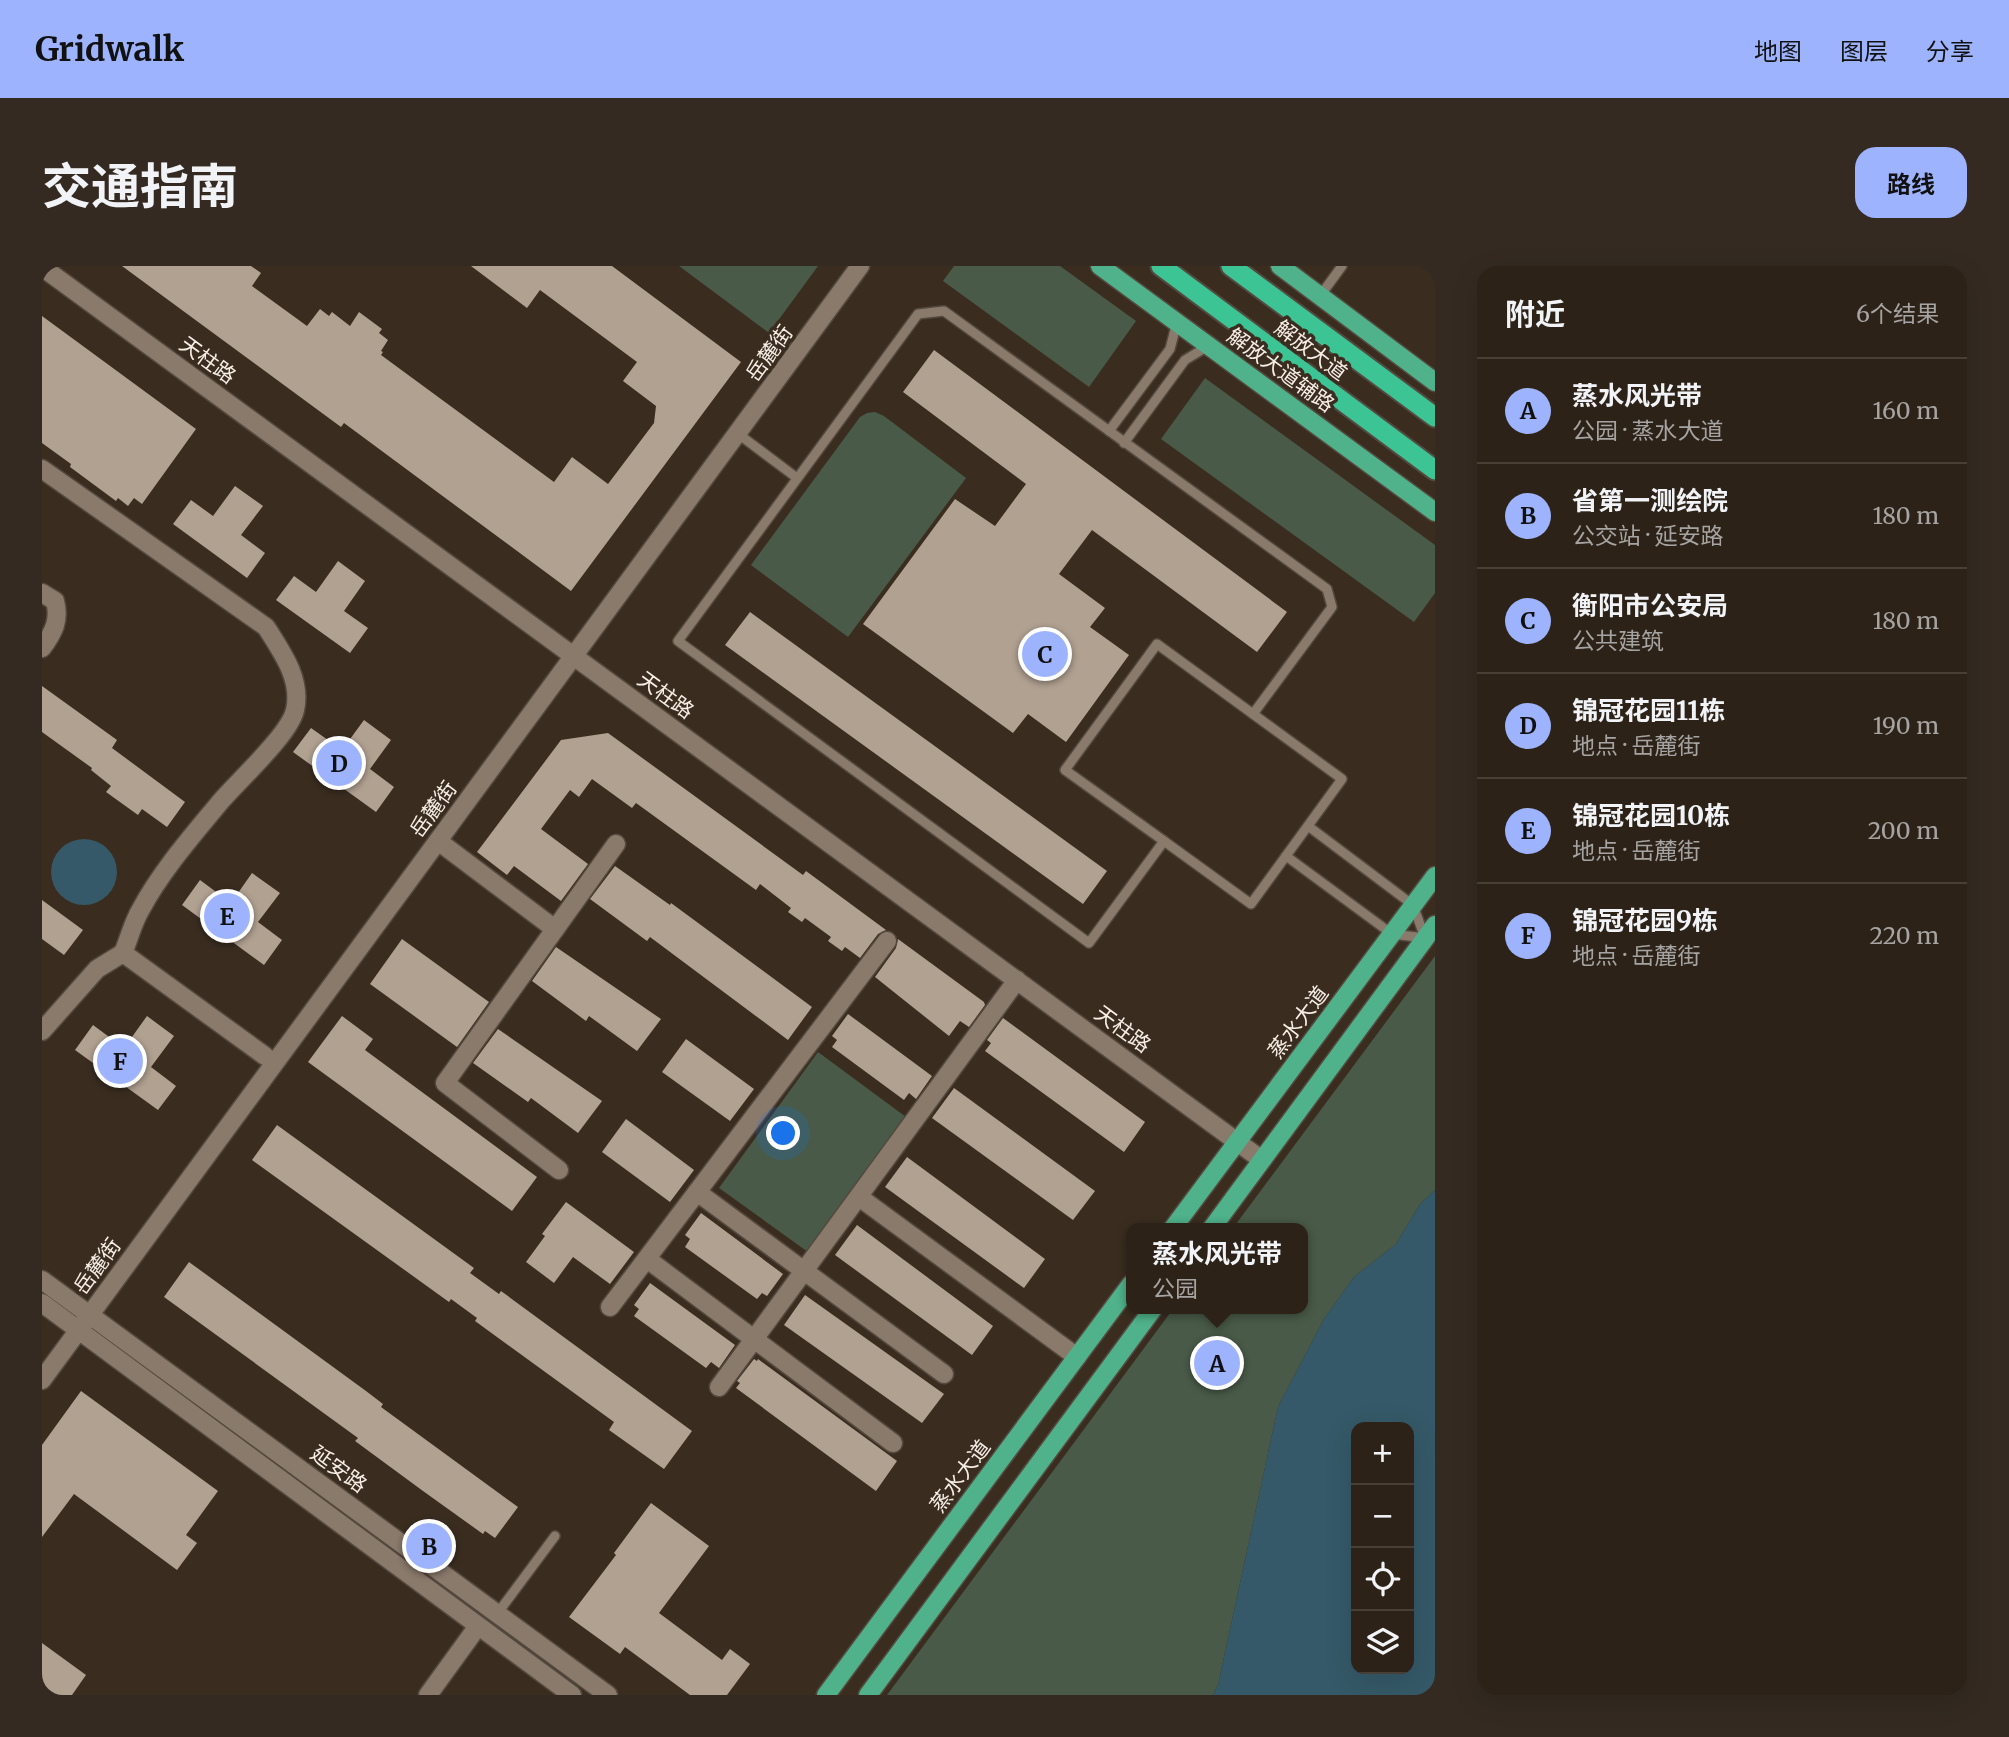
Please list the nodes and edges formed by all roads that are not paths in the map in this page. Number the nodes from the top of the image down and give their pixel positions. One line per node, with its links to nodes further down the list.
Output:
1 (846, 266): 23 (street, 岳麓街)
2 (860, 266): 15 (street, 岳麓街)
3 (1100, 266): 10 (main road, 解放大道辅路)
4 (1161, 266): 18 (highway, 解放大道)
5 (1231, 266): 13 (highway, 解放大道)
6 (1280, 266): 9 (main road)
7 (1342, 266): 9 (lane)
8 (42, 267): 23 (street, 天柱路)
9 (1320, 296): 12 (main road)
10 (1177, 323): 11 (main road, 解放大道辅路); 14 (lane)
11 (1208, 346): 16 (lane); 20 (main road, 解放大道辅路)
12 (1435, 382)
13 (1435, 417)
14 (1109, 431): 16 (lane); 19 (lane)
15 (737, 433): 19 (lane); 23 (street, 岳麓街)
16 (1124, 443): 24 (lane)
17 (42, 469): 36 (street)
18 (1435, 470)
19 (797, 478): 27 (lane)
20 (1435, 512)
21 (42, 593): 22 (street)
22 (42, 648)
23 (569, 652): 26 (street, 岳麓街); 37 (street, 天柱路); 39 (street, 岳麓街)
24 (1253, 714): 25 (lane); 27 (lane)
25 (1308, 826): 29 (lane); 31 (lane)
26 (438, 841): 32 (street); 53 (street, 岳麓街)
27 (1164, 841): 29 (lane)
28 (617, 844): 32 (street)
29 (1286, 856): 34 (lane)
30 (1435, 876): 31 (main road, 蒸水大道)
31 (1413, 905): 33 (lane); 34 (main road, 蒸水大道)
32 (555, 929): 42 (street)
33 (1430, 931): 34 (lane); 41 (main road)
34 (1391, 934): 40 (main road, 蒸水大道)
35 (887, 941): 43 (street)
36 (123, 954): 38 (street); 39 (street)
37 (1017, 980): 40 (street, 天柱路); 44 (street)
38 (42, 1031)
39 (265, 1056): 53 (street, 岳麓街)
40 (1238, 1141): 41 (street, 天柱路); 45 (main road, 蒸水大道)
41 (1262, 1160): 46 (main road)
42 (559, 1170)
43 (697, 1192): 47 (street); 48 (street)
44 (859, 1197): 48 (street); 57 (street)
45 (1177, 1223)
46 (1216, 1223)
47 (647, 1259): 52 (street); 56 (street)
48 (804, 1271): 56 (street); 59 (street)
49 (42, 1280): 53 (street, 延安路)
50 (1126, 1291): 57 (main road, 蒸水大道)
51 (42, 1303): 55 (street, 延安路)
52 (610, 1307)
53 (85, 1311): 55 (street, 岳麓街); 64 (street, 延安路)
54 (1149, 1314): 70 (main road)
55 (74, 1326): 58 (street, 岳麓街); 60 (street, 岳麓街); 65 (street, 延安路)
56 (754, 1339): 61 (street); 62 (street)
57 (1077, 1357): 69 (main road, 蒸水大道)
58 (42, 1359)
59 (944, 1374)
60 (42, 1380)
61 (719, 1387)
62 (894, 1443)
63 (555, 1536): 64 (lane)
64 (497, 1614): 68 (street, 延安路)
65 (478, 1626): 66 (street); 67 (street, 延安路)
66 (428, 1695)
67 (572, 1695)
68 (608, 1695)
69 (826, 1695)
70 (868, 1695)

